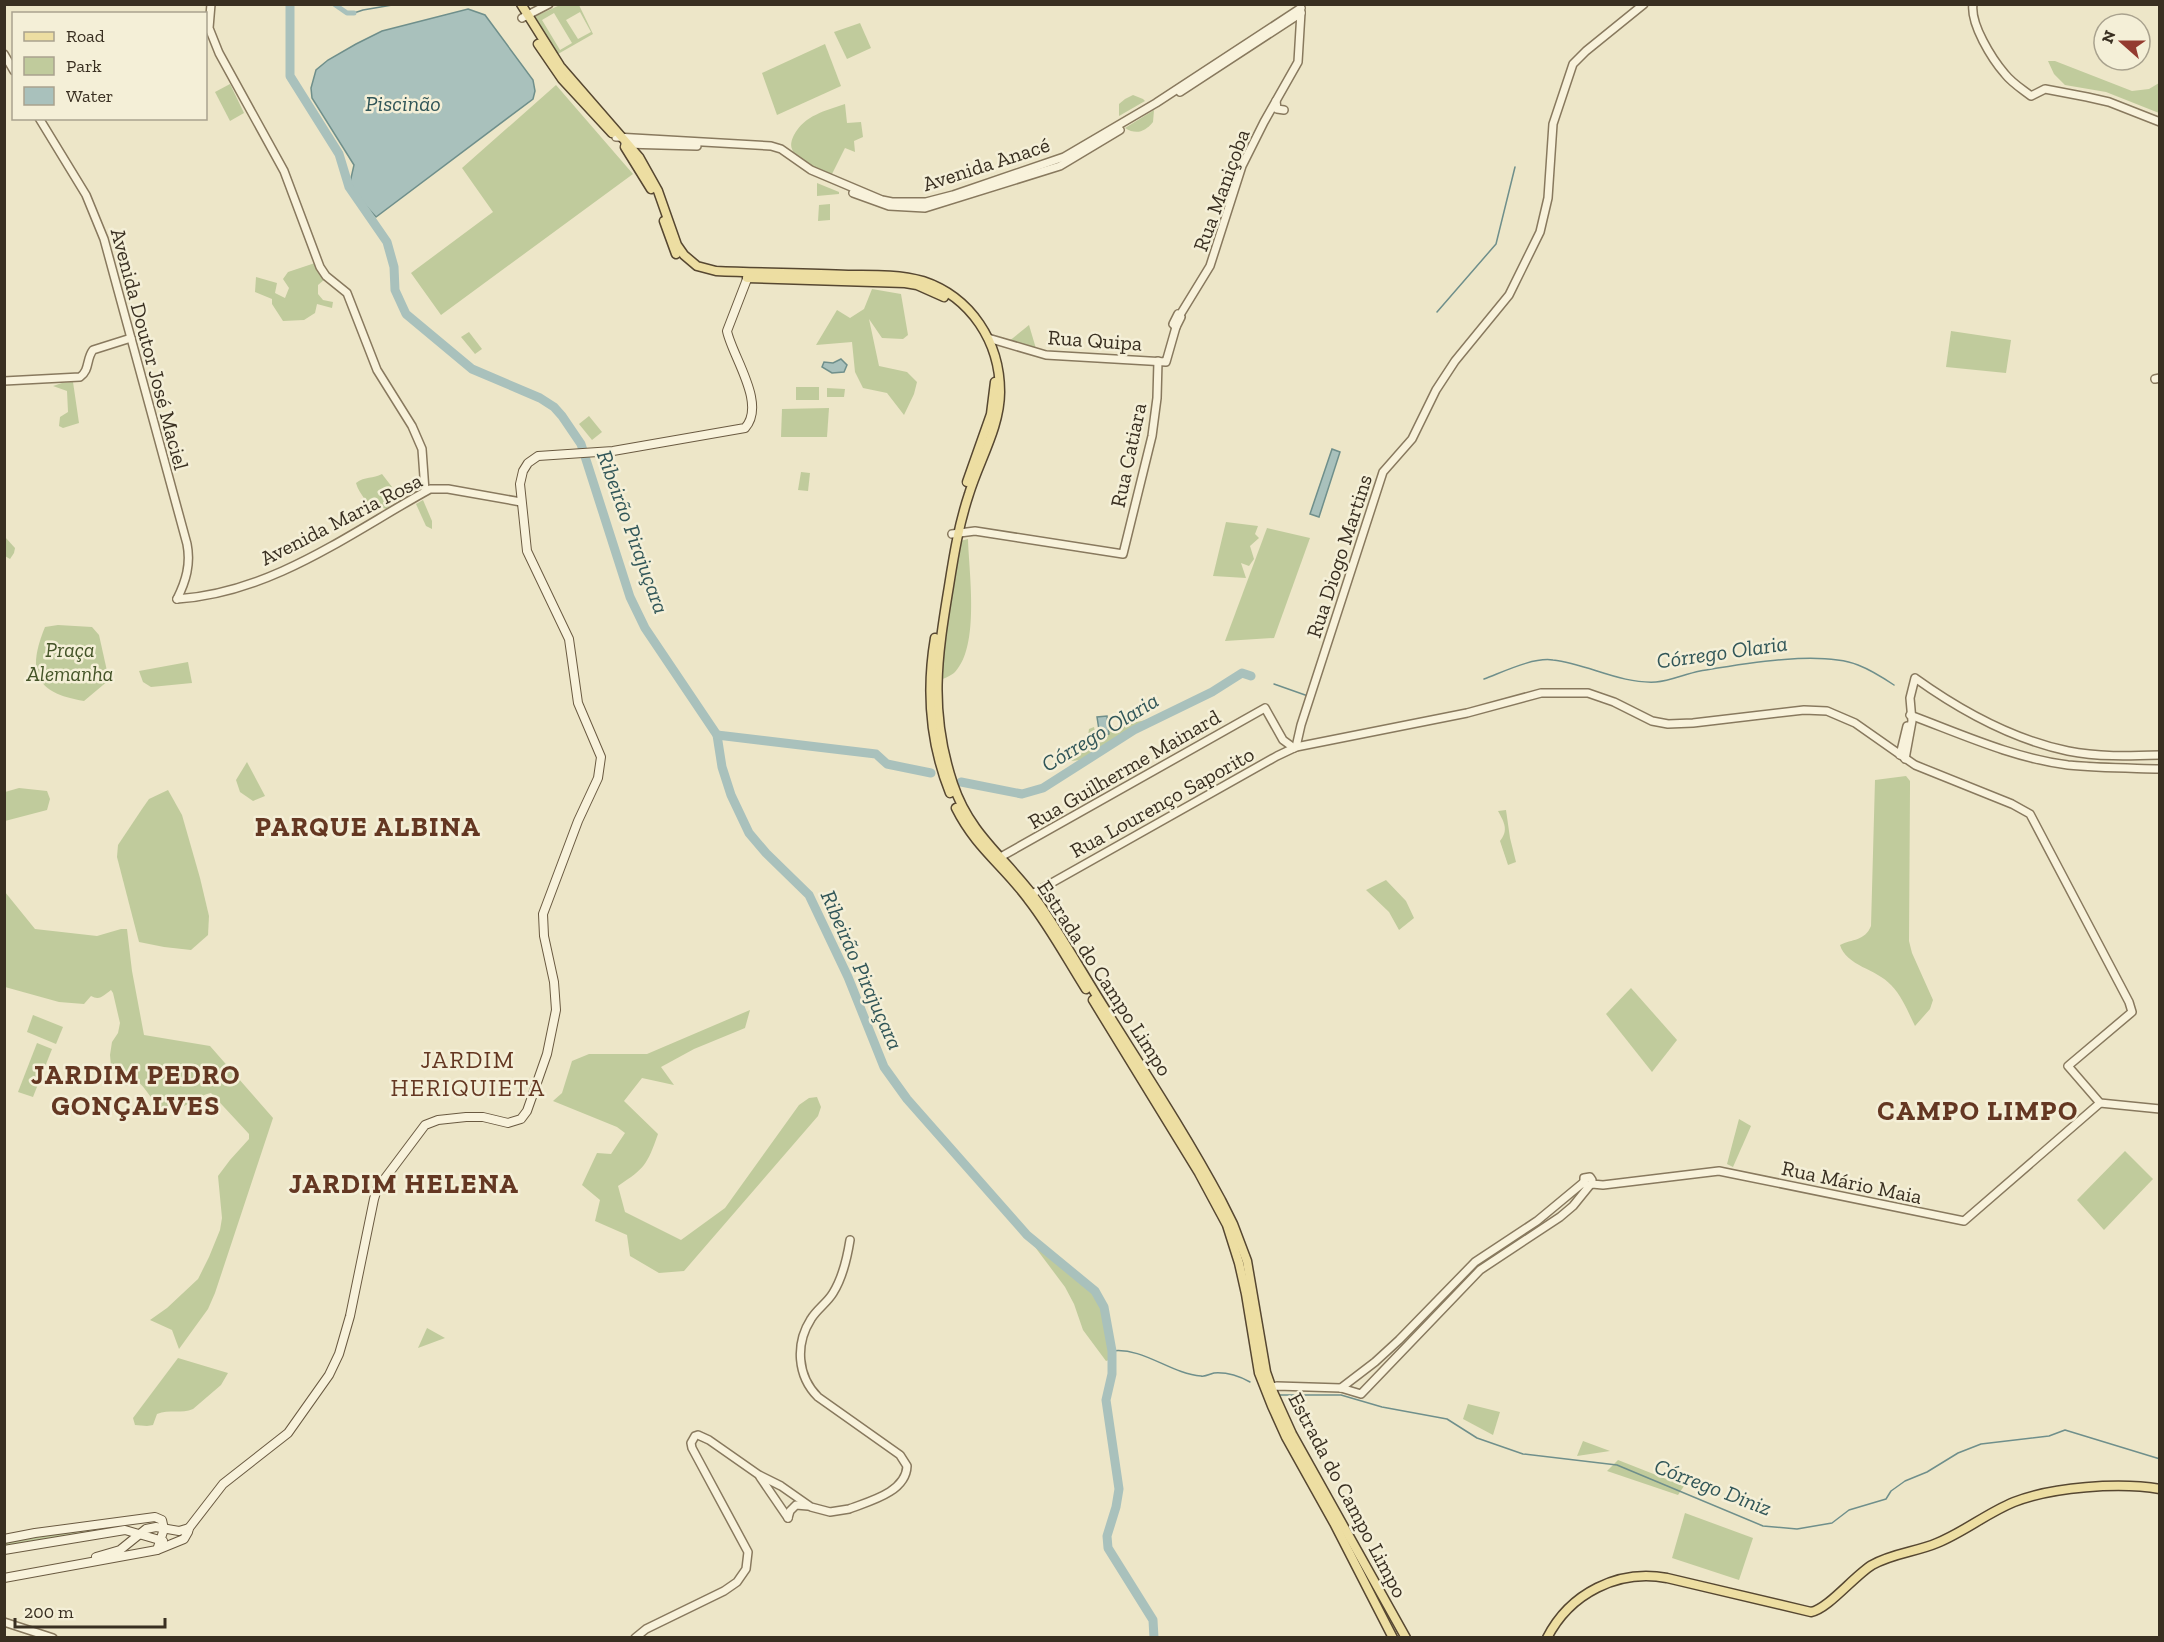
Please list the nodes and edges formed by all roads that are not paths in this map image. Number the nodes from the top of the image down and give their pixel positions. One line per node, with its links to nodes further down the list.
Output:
1 (211, 4): 21 (street)
2 (514, 4): 8 (main road, Estrada do Campo Limpo)
3 (521, 4): 8 (main road, Estrada do Campo Limpo)
4 (549, 4): 8 (street)
5 (1644, 4): 29 (street, Rua Diogo Martins)
6 (1973, 4): 14 (street)
7 (1301, 9): 11 (street, Rua Maniçoba); 15 (street, Avenida Anacé)
8 (524, 17): 15 (main road, Estrada do Campo Limpo)
9 (4, 54): 10 (street)
10 (12, 68)
11 (1276, 101): 12 (street); 19 (street, Rua Maniçoba)
12 (1284, 110)
13 (40, 120): 17 (street, Avenida Doutor José Maciel)
14 (2160, 122)
15 (623, 141): 16 (main road, Estrada do Campo Limpo)
16 (748, 275): 18 (main road, Estrada do Campo Limpo); 22 (main road); 23 (main road, Estrada do Campo Limpo)
17 (131, 338): 20 (street); 24 (street, Avenida Doutor José Maciel)
18 (988, 338): 19 (street, Rua Quipa); 23 (main road, Estrada do Campo Limpo)
19 (1162, 362): 23 (street, Rua Catiara)
20 (4, 381)
21 (425, 491): 22 (street, Avenida Maria Rosa); 24 (street, Avenida Maria Rosa)
22 (521, 502): 53 (main road)
23 (955, 533): 25 (main road, Estrada do Campo Limpo); 26 (main road, Estrada do Campo Limpo)
24 (177, 599)
25 (932, 659): 26 (main road); 36 (main road, Estrada do Campo Limpo)
26 (936, 681): 36 (main road, Estrada do Campo Limpo)
27 (1910, 715): 30 (street); 33 (street); 34 (street)
28 (1283, 740): 29 (street); 32 (street, Rua Lourenço Saporito); 36 (street, Rua Guilherme Mainard)
29 (1295, 748): 32 (street, Rua Lourenço Saporito); 33 (street, Rua Lourenço Saporito)
30 (2102, 754): 31 (street); 34 (street)
31 (2160, 755)
32 (1277, 756): 37 (street, Rua Lourenço Saporito)
33 (1902, 757): 38 (street, Rua Lourenço Saporito)
34 (2100, 766): 35 (street)
35 (2160, 769)
36 (996, 859): 37 (main road, Estrada do Campo Limpo); 45 (main road, Estrada do Campo Limpo)
37 (1032, 894): 45 (main road, Estrada do Campo Limpo)
38 (2100, 1103): 39 (street); 41 (street, Rua Mário Maia)
39 (2160, 1109)
40 (1570, 1181): 42 (street)
41 (1588, 1184): 42 (street); 44 (street)
42 (1575, 1189): 44 (street)
43 (850, 1240): 51 (street)
44 (1341, 1388): 45 (street)
45 (1268, 1389): 67 (main road, Estrada do Campo Limpo); 68 (main road, Estrada do Campo Limpo)
46 (759, 1475): 47 (street); 49 (street); 66 (street)
47 (781, 1486): 49 (street); 50 (street)
48 (2160, 1489): 69 (main road)
49 (773, 1494): 52 (street)
50 (796, 1497): 51 (street); 52 (street)
51 (811, 1507): 52 (street)
52 (789, 1511)
53 (189, 1528): 54 (main road); 59 (main road)
54 (164, 1529): 56 (main road); 57 (main road); 58 (main road)
55 (113, 1532): 56 (main road); 60 (main road); 62 (main road)
56 (139, 1533): 58 (main road); 62 (main road)
57 (4, 1539)
58 (160, 1541): 59 (main road); 61 (main road)
59 (176, 1542): 61 (main road)
60 (4, 1550)
61 (157, 1550): 62 (main road)
62 (118, 1554): 63 (main road)
63 (4, 1578)
64 (4, 1622): 65 (street)
65 (53, 1638)
66 (635, 1638)
67 (1393, 1638)
68 (1406, 1638)
69 (1547, 1638)

